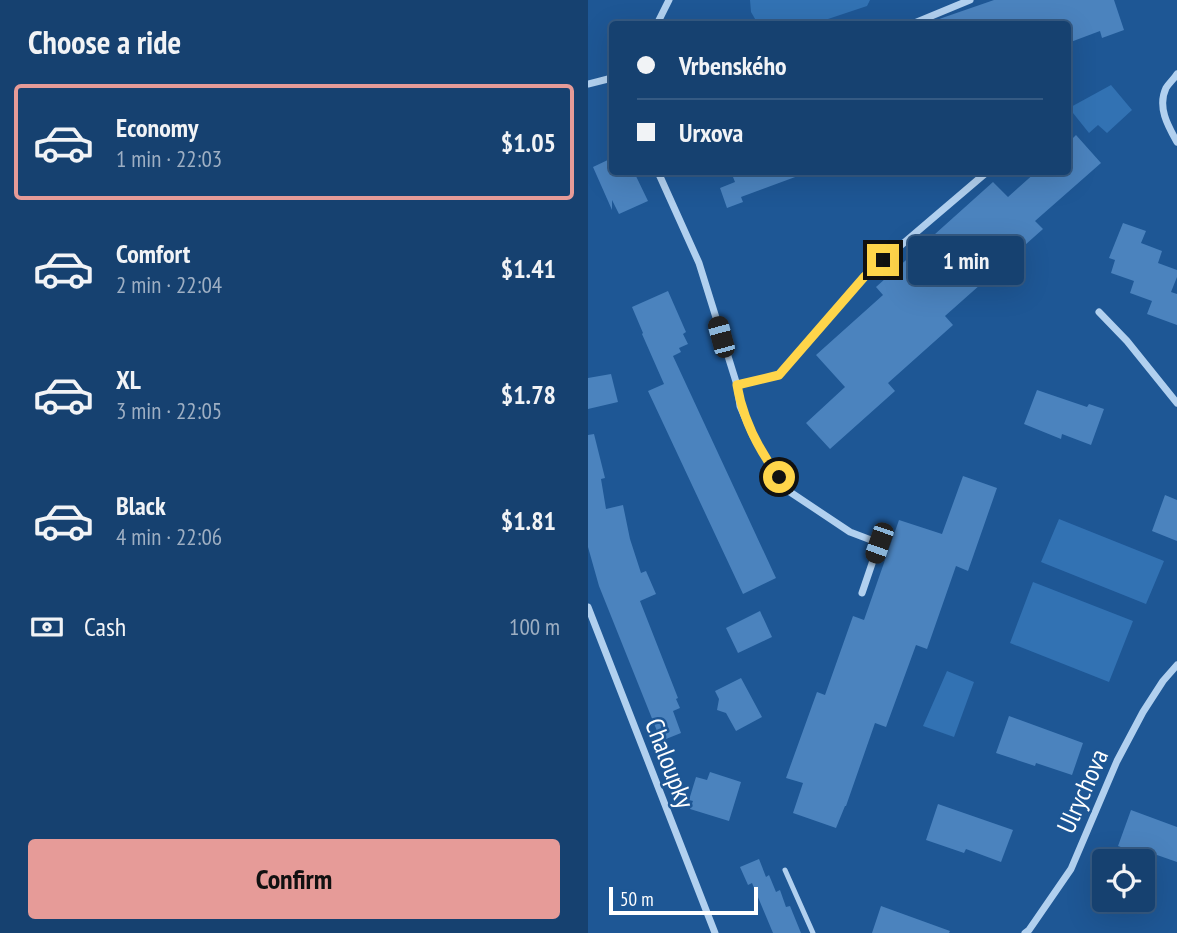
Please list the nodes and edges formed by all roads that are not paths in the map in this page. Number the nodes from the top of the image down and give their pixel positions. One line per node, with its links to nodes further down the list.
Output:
1 (668, 0): 3 (street)
2 (970, 0): 4 (street)
3 (658, 21)
4 (919, 21)
5 (1177, 74): 8 (street)
6 (609, 79): 7 (street)
7 (588, 84)
8 (1177, 142)
9 (659, 175): 12 (street)
10 (983, 175): 12 (street)
11 (1099, 312): 13 (street)
12 (737, 385): 14 (street)
13 (1177, 403)
14 (862, 593)
15 (588, 607): 18 (street, Chaloupky)
16 (1177, 665): 20 (street, Ulrychova)
17 (785, 870): 19 (lane)
18 (715, 933)
19 (813, 933)
20 (1025, 933)

